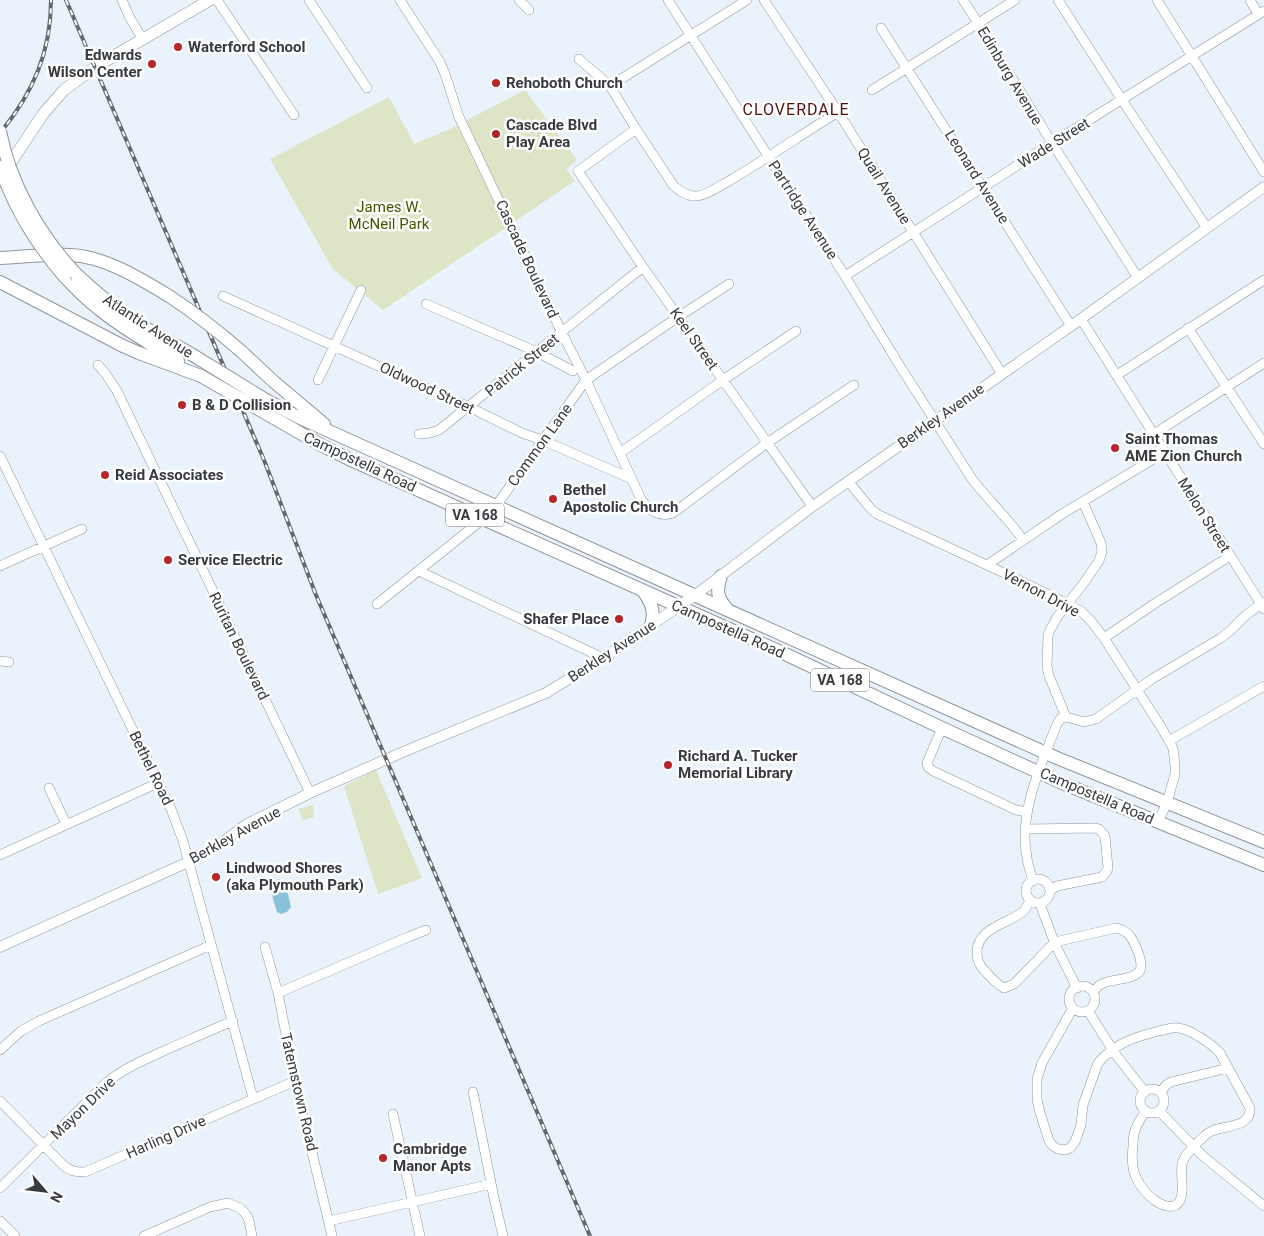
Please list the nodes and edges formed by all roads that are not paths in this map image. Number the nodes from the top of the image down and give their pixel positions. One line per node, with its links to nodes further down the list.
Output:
1 (122, 0): 20 (street)
2 (210, 0): 20 (main road)
3 (217, 0): 29 (street)
4 (309, 0): 25 (street)
5 (400, 0): 57 (street, Cascade Boulevard)
6 (519, 0): 15 (street)
7 (668, 0): 19 (street, Partridge Avenue)
8 (747, 0): 19 (street)
9 (764, 0): 28 (street, Quail Avenue)
10 (963, 0): 17 (street, Edinburg Avenue)
11 (1015, 0): 17 (street)
12 (1058, 0): 27 (street)
13 (1156, 0): 21 (street)
14 (1250, 0): 16 (street)
15 (529, 10)
16 (1261, 13): 21 (street, Wade Street)
17 (978, 23): 23 (street); 32 (street, Edinburg Avenue)
18 (882, 28): 23 (street, Leonard Avenue)
19 (691, 35): 24 (street); 33 (street, Partridge Avenue)
20 (142, 40): 36 (main road)
21 (1192, 56): 27 (street, Wade Street); 35 (street)
22 (579, 59): 24 (street)
23 (908, 68): 26 (street); 37 (street, Leonard Avenue)
24 (610, 86): 30 (street)
25 (367, 88)
26 (872, 90)
27 (1122, 100): 32 (street, Wade Street); 39 (street)
28 (838, 112): 33 (street); 40 (street, Quail Avenue)
29 (294, 115)
30 (636, 129): 33 (street); 42 (street, Keel Street)
31 (0, 131): 43 (main road, Atlantic Avenue / VA 168, bridge)
32 (1052, 144): 37 (street, Wade Street); 45 (street, Edinburg Avenue)
33 (769, 156): 44 (street, Partridge Avenue)
34 (0, 166): 43 (main road, Atlantic Avenue / VA 168, bridge)
35 (1264, 172)
36 (0, 180)
37 (983, 187): 40 (street, Wade Street); 54 (street, Leonard Avenue)
38 (1264, 187): 39 (street, Berkley Avenue)
39 (1207, 228): 45 (street, Berkley Avenue)
40 (912, 233): 44 (street, Wade Street); 63 (street, Quail Avenue)
41 (0, 258): 75 (main road, bridge)
42 (643, 267): 52 (street, Keel Street); 57 (street, Patrick Street)
43 (71, 276): 65 (main road, Atlantic Avenue / VA 168); 75 (main road, Atlantic Avenue / VA 168, bridge)
44 (845, 276): 72 (street, Partridge Avenue)
45 (1138, 278): 53 (street, Berkley Avenue)
46 (1264, 280): 55 (street)
47 (0, 282): 65 (main road)
48 (729, 284): 52 (street, Common Lane)
49 (361, 290): 58 (street)
50 (223, 296): 58 (street, Oldwood Street)
51 (426, 304): 59 (street)
52 (678, 317): 67 (street, Common Lane); 68 (street, Keel Street)
53 (1081, 319): 54 (street, Berkley Avenue); 64 (street, Melon Street)
54 (1071, 326): 63 (street, Berkley Avenue)
55 (1188, 328): 64 (street); 70 (street)
56 (796, 331): 68 (street)
57 (562, 333): 59 (street, Patrick Street); 67 (street, Cascade Boulevard)
58 (335, 346): 66 (street); 71 (street, Oldwood Street)
59 (537, 352): 62 (street); 71 (street, Patrick Street)
60 (1264, 363): 70 (street)
61 (98, 365): 115 (street, Ruritan Boulevard)
62 (573, 372)
63 (1002, 374): 72 (street, Berkley Avenue)
64 (1117, 375): 74 (street, Melon Street)
65 (201, 376): 87 (main road, Campostella Road / VA 168, bridge)
66 (318, 380)
67 (586, 380): 76 (street, Common Lane); 80 (street, Cascade Boulevard)
68 (723, 380): 77 (street, Keel Street); 80 (street)
69 (854, 385): 77 (street)
70 (1227, 387): 74 (street); 78 (street)
71 (469, 407): 73 (street, Patrick Street); 76 (street, Oldwood Street)
72 (935, 420): 83 (street, Berkley Avenue); 89 (street, Partridge Avenue)
73 (419, 434)
74 (1154, 434): 79 (street, Melon Street)
75 (342, 437): 85 (main road, Campostella Road / VA 168)
76 (542, 440): 82 (street, Oldwood Street); 85 (street, Common Lane)
77 (768, 443): 82 (street, Cascade Boulevard); 86 (street, Keel Street)
78 (1264, 444)
79 (1165, 452): 84 (street); 91 (street, Melon Street)
80 (620, 453): 82 (street, Cascade Boulevard)
81 (0, 456): 90 (street, Bethel Road)
82 (632, 479)
83 (848, 481): 86 (street, Berkley Avenue); 92 (street, Vernon Drive)
84 (1083, 502): 89 (street); 99 (street)
85 (496, 506): 87 (street, Common Lane); 97 (main road, Campostella Road / VA 168)
86 (812, 506): 95 (street, Berkley Avenue)
87 (483, 519): 94 (street, Common Lane); 96 (main road, Campostella Road / VA 168)
88 (82, 529): 90 (street)
89 (1023, 540): 92 (street)
90 (44, 547): 93 (street); 113 (street, Bethel Road)
91 (1230, 556): 100 (street, Melon Street); 104 (street)
92 (987, 564): 99 (street, Vernon Drive)
93 (0, 566)
94 (419, 571): 98 (street, Common Lane); 105 (street)
95 (721, 576): 97 (street, Berkley Avenue); 102 (main road)
96 (643, 591): 101 (main road, Campostella Road / VA 168); 103 (main road)
97 (694, 596): 101 (street, Berkley Avenue); 102 (main road, Campostella Road / VA 168)
98 (377, 604)
99 (1068, 604): 104 (street, Vernon Drive); 108 (street)
100 (1263, 605): 107 (street)
101 (679, 607): 103 (street, Berkley Avenue); 109 (main road, Campostella Road / VA 168)
102 (730, 612): 111 (main road, Campostella Road / VA 168)
103 (650, 626): 105 (street, Berkley Avenue)
104 (1104, 638): 107 (street, Vernon Drive)
105 (603, 658): 115 (street, Berkley Avenue)
106 (1264, 686): 110 (street)
107 (1137, 690): 108 (street); 110 (street, Vernon Drive)
108 (1066, 717): 111 (street)
109 (942, 728): 112 (main road, Campostella Road / VA 168); 117 (street)
110 (1169, 741): 116 (street, Vernon Drive)
111 (1046, 752): 112 (street); 116 (main road, Campostella Road / VA 168)
112 (1038, 772): 117 (street); 118 (main road, Campostella Road / VA 168)
113 (158, 783): 119 (street); 123 (street, Bethel Road)
114 (49, 788): 119 (street)
115 (310, 794): 123 (street, Berkley Avenue)
116 (1167, 803): 118 (street, Vernon Drive); 121 (main road, Campostella Road / VA 168)
117 (1028, 812): 120 (street)
118 (1158, 822): 124 (main road, Campostella Road / VA 168)
119 (66, 824): 122 (street)
120 (1026, 829): 125 (street); 126 (street)
121 (1264, 842)
122 (0, 854)
123 (188, 862): 131 (street, Bethel Road); 132 (street, Berkley Avenue)
124 (1264, 865)
125 (1033, 880): 126 (street); 127 (street)
126 (1050, 890): 128 (street)
127 (1030, 900): 128 (street); 130 (street)
128 (1040, 904): 130 (street)
129 (426, 930): 136 (street)
130 (1054, 942): 134 (street); 135 (street)
131 (211, 945): 139 (street, Bethel Road); 140 (street)
132 (0, 947)
133 (265, 947): 136 (street, Tatemstown Road)
134 (1077, 988): 135 (street); 137 (street)
135 (1093, 992): 138 (street)
136 (278, 993): 143 (street, Tatemstown Road)
137 (1073, 1008): 138 (street); 141 (street)
138 (1088, 1011): 141 (street)
139 (233, 1021): 147 (street, Bethel Road); 152 (street, Mayon Drive)
140 (0, 1050)
141 (1112, 1050): 142 (street); 145 (street)
142 (1228, 1068): 146 (street); 153 (street)
143 (295, 1081): 147 (street, Harling Drive); 159 (street, Tatemstown Road)
144 (473, 1092): 154 (street)
145 (1145, 1092): 146 (street); 149 (street)
146 (1160, 1092): 150 (street)
147 (253, 1098): 152 (street, Harling Drive)
148 (0, 1101): 152 (street, Harling Drive)
149 (1146, 1111): 150 (street); 153 (street)
150 (1159, 1111): 153 (street)
151 (393, 1114): 156 (street)
152 (44, 1146): 155 (street, Mayon Drive)
153 (1193, 1147): 157 (street)
154 (491, 1184): 156 (street); 165 (street)
155 (0, 1188)
156 (412, 1202): 159 (street); 164 (street)
157 (1264, 1206)
158 (0, 1221): 160 (street)
159 (329, 1221): 163 (street, Tatemstown Road)
160 (15, 1236)
161 (144, 1236): 162 (street)
162 (252, 1236)
163 (332, 1236)
164 (420, 1236)
165 (504, 1236)

